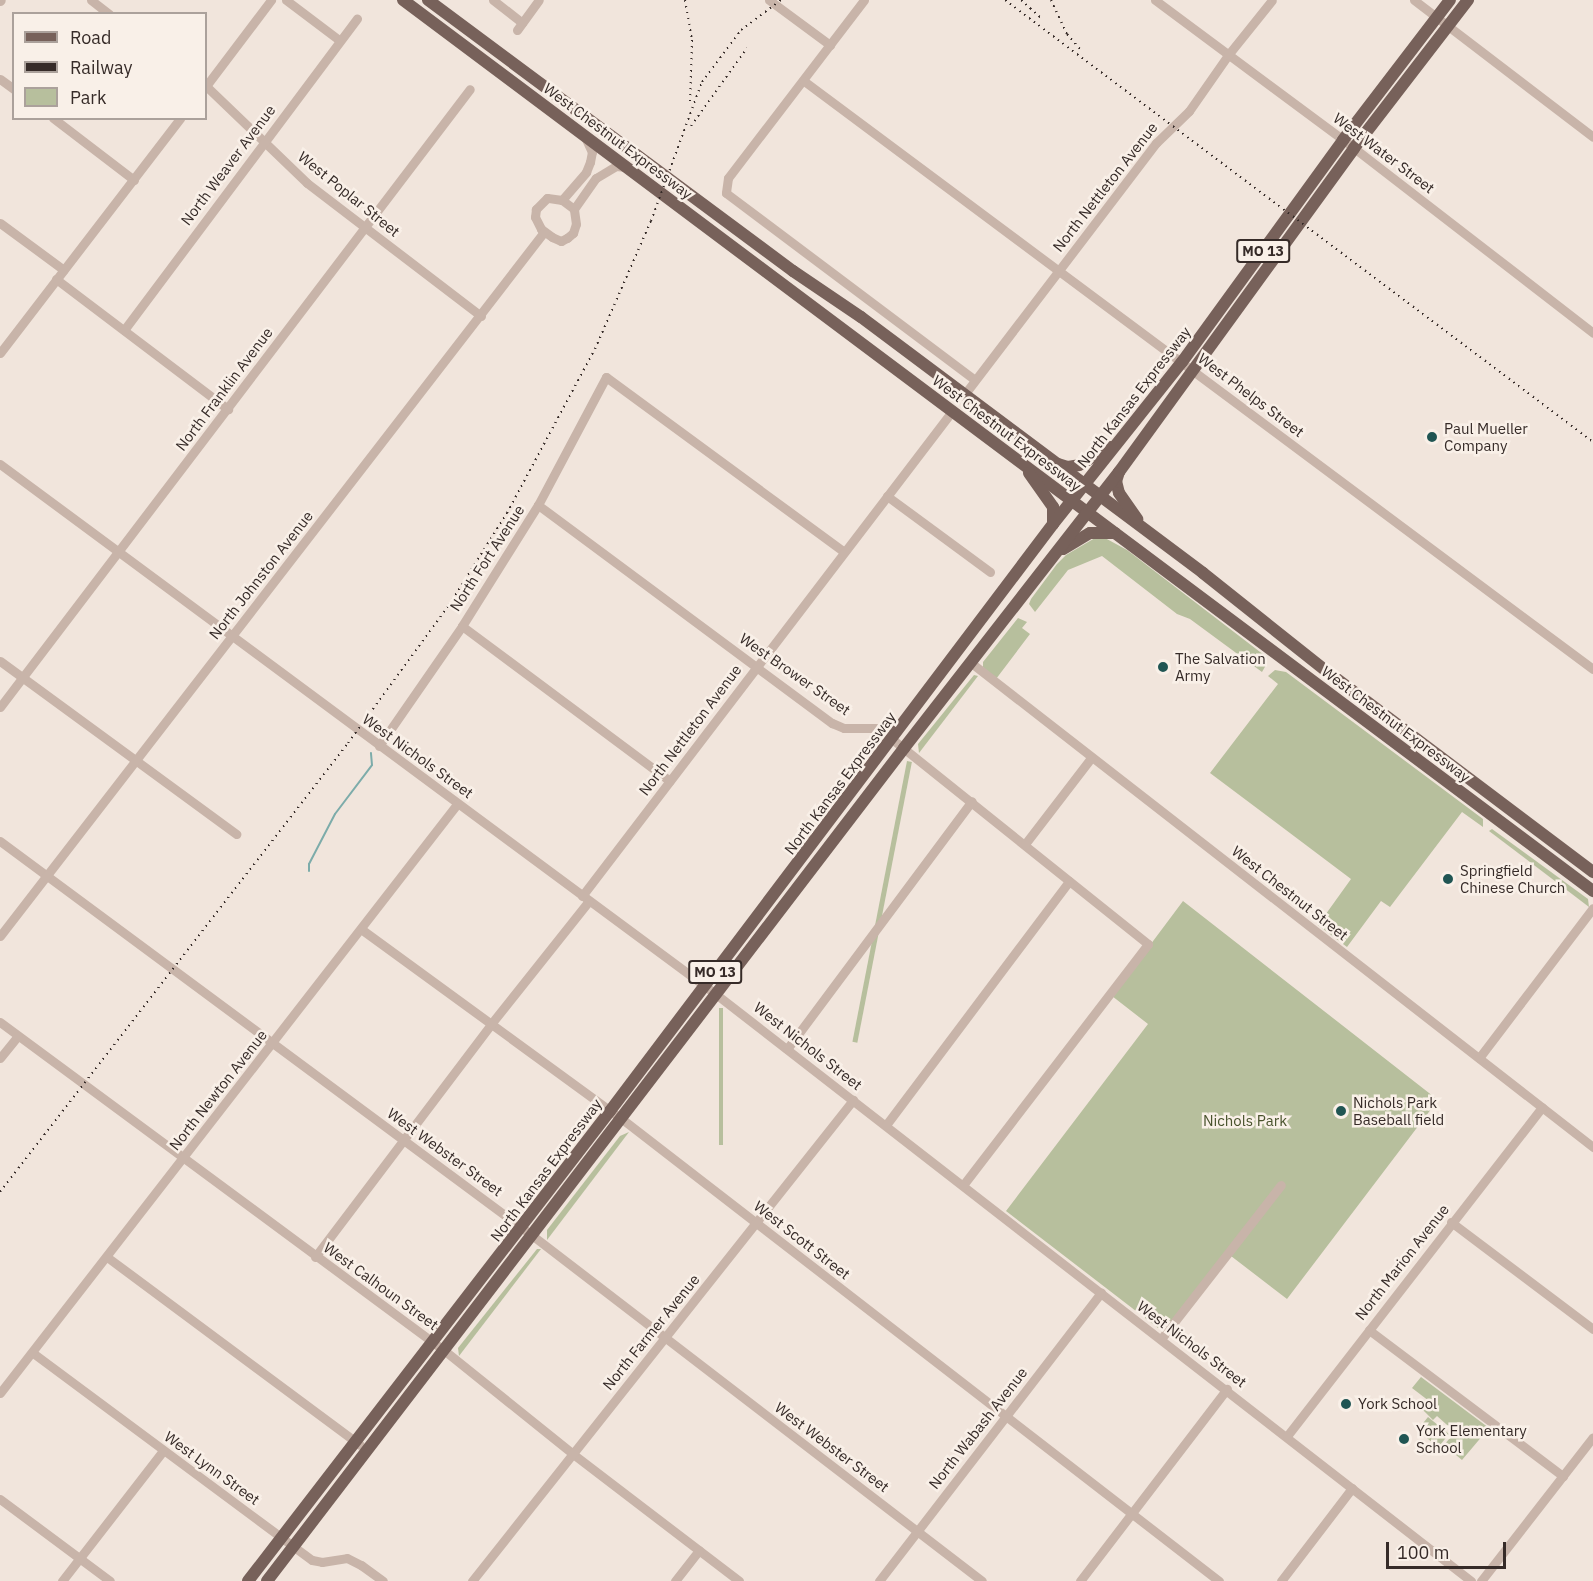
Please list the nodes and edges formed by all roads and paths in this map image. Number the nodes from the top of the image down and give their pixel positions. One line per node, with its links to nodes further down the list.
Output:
1 (91, 0): 15 (street)
2 (271, 0): 23 (street)
3 (286, 0): 19 (street)
4 (403, 0): 28 (main road, West Chestnut Expressway)
5 (428, 0): 50 (main road, West Chestnut Expressway)
6 (493, 0): 7 (street)
7 (539, 0)
8 (769, 0): 20 (street)
9 (864, 0): 20 (street)
10 (1155, 0): 21 (street, West Water Street)
11 (1272, 0): 21 (street, North Nettleton Avenue)
12 (1414, 0): 16 (street)
13 (1450, 0): 16 (main road, North Kansas Expressway / MO 13)
14 (1468, 0): 18 (main road, North Kansas Expressway / MO 13)
15 (106, 12)
16 (1437, 18): 18 (street); 30 (main road, North Kansas Expressway / MO 13)
17 (357, 19): 19 (street, North Weaver Avenue)
18 (1448, 26): 29 (street); 32 (main road, North Kansas Expressway / MO 13)
19 (339, 39): 31 (street, North Weaver Avenue)
20 (830, 45): 22 (street)
21 (1228, 55): 30 (street, West Water Street); 41 (street, North Nettleton Avenue)
22 (804, 81): 41 (street, West Phelps Street); 49 (street)
23 (207, 85)
24 (207, 87): 31 (street, West Poplar Street)
25 (470, 89): 38 (street, North Franklin Avenue)
26 (55, 120): 34 (street)
27 (179, 120): 34 (street)
28 (584, 134): 33 (main road, West Chestnut Expressway); 35 (street)
29 (1593, 137)
30 (1343, 140): 32 (street, West Water Street); 47 (main road, North Kansas Expressway / MO 13)
31 (264, 142): 38 (street, West Poplar Street); 44 (street, North Weaver Avenue)
32 (1354, 148): 45 (street, West Water Street); 48 (main road, North Kansas Expressway / MO 13)
33 (628, 167): 36 (street); 52 (main road, West Chestnut Expressway)
34 (134, 180): 40 (street)
35 (562, 200): 36 (street); 39 (street)
36 (574, 209): 39 (street)
37 (0, 223): 40 (street)
38 (365, 228): 43 (street, West Poplar Street); 51 (street, North Franklin Avenue)
39 (544, 232): 43 (street, North Johnston Avenue)
40 (64, 270): 42 (street)
41 (1058, 272): 47 (street, West Phelps Street); 49 (street, North Nettleton Avenue)
42 (56, 279): 44 (street); 46 (street)
43 (481, 316): 72 (street, North Johnston Avenue)
44 (124, 330): 51 (street)
45 (1593, 333)
46 (0, 353)
47 (1182, 362): 48 (street, West Phelps Street); 53 (main road, North Kansas Expressway / MO 13)
48 (1195, 371): 57 (main road, North Kansas Expressway / MO 13); 76 (street, West Phelps Street)
49 (975, 380): 50 (street, North Nettleton Avenue)
50 (964, 395): 54 (main road, West Chestnut Expressway)
51 (228, 409): 67 (street, North Franklin Avenue)
52 (952, 410): 55 (main road, West Chestnut Expressway); 59 (street, North Nettleton Avenue)
53 (1125, 435): 54 (main road); 58 (main road, North Kansas Expressway / MO 13)
54 (1049, 459): 58 (main road, West Chestnut Expressway)
55 (1019, 460): 61 (main road, West Chestnut Expressway); 64 (main road)
56 (0, 464): 67 (street, West Nichols Street)
57 (1119, 472): 60 (main road, North Kansas Expressway / MO 13); 65 (main road)
58 (1084, 485): 60 (main road, West Chestnut Expressway); 61 (main road, North Kansas Expressway / MO 13)
59 (887, 496): 68 (street, North Nettleton Avenue); 70 (street)
60 (1099, 496): 63 (main road, North Kansas Expressway / MO 13); 65 (main road, West Chestnut Expressway)
61 (1072, 500): 63 (main road, West Chestnut Expressway); 64 (main road, North Kansas Expressway / MO 13)
62 (538, 505): 68 (street, North Fort Avenue); 71 (street, North Fort Avenue); 75 (street, West Brower Street)
63 (1087, 511): 66 (main road, West Chestnut Expressway); 69 (main road, North Kansas Expressway / MO 13)
64 (1053, 524): 79 (main road, North Kansas Expressway / MO 13)
65 (1142, 528): 90 (main road, West Chestnut Expressway)
66 (1117, 533): 69 (main road); 93 (main road, West Chestnut Expressway)
67 (118, 552): 72 (street, West Nichols Street); 77 (street, North Franklin Avenue)
68 (844, 552): 75 (street, North Nettleton Avenue)
69 (1050, 559): 74 (main road, North Kansas Expressway / MO 13)
70 (990, 572)
71 (462, 626): 80 (street, North Fort Avenue); 84 (street)
72 (232, 638): 80 (street, West Nichols Street); 83 (street, North Johnston Avenue)
73 (0, 661): 77 (street)
74 (970, 662): 81 (main road, North Kansas Expressway / MO 13); 82 (street, West Chestnut Street)
75 (757, 666): 79 (street, West Brower Street); 84 (street, North Nettleton Avenue)
76 (1593, 669)
77 (23, 677): 78 (street, North Franklin Avenue); 83 (street)
78 (0, 707)
79 (892, 739): 81 (street, West Brower Street); 98 (main road, North Kansas Expressway / MO 13)
80 (379, 746): 86 (street, West Nichols Street)
81 (904, 748): 85 (street, West Brower Street); 99 (main road, North Kansas Expressway / MO 13)
82 (1091, 758): 89 (street); 106 (street, West Chestnut Street)
83 (137, 762): 87 (street); 91 (street, North Johnston Avenue)
84 (669, 781): 94 (street, North Nettleton Avenue)
85 (972, 801): 89 (street, West Brower Street); 104 (street)
86 (457, 804): 94 (street, West Nichols Street); 96 (street, North Newton Avenue)
87 (236, 834)
88 (0, 841): 91 (street, West Webster Street)
89 (1025, 844): 92 (street, West Brower Street)
90 (1593, 872)
91 (46, 876): 97 (street, North Johnston Avenue); 103 (street, West Webster Street)
92 (1069, 881): 111 (street); 115 (street, West Brower Street)
93 (1593, 891)
94 (586, 899): 98 (street, West Nichols Street); 101 (street, North Nettleton Avenue)
95 (1593, 908): 106 (street)
96 (361, 929): 101 (street, West Scott Street); 103 (street, North Newton Avenue)
97 (0, 936)
98 (704, 986): 99 (street, West Nichols Street); 109 (main road, North Kansas Expressway / MO 13)
99 (717, 995): 104 (street, West Nichols Street); 110 (main road, North Kansas Expressway / MO 13)
100 (0, 1023): 102 (street, West Calhoun Street)
101 (492, 1024): 109 (street, West Scott Street); 112 (street, North Nettleton Avenue)
102 (18, 1036): 105 (street); 114 (street, West Calhoun Street)
103 (272, 1044): 112 (street, West Webster Street); 114 (street, North Newton Avenue)
104 (787, 1049): 107 (street, West Nichols Street)
105 (0, 1058)
106 (1479, 1058): 108 (street, West Chestnut Street)
107 (853, 1100): 111 (street, West Nichols Street); 118 (street, North Farmer Avenue)
108 (1542, 1107): 113 (street, West Chestnut Street); 117 (street, North Marion Avenue)
109 (610, 1111): 110 (street, West Scott Street); 119 (main road, North Kansas Expressway / MO 13)
110 (622, 1119): 118 (street, West Scott Street); 120 (main road, North Kansas Expressway / MO 13)
111 (885, 1125): 115 (street, West Nichols Street)
112 (403, 1141): 119 (street, West Webster Street); 122 (street, North Nettleton Avenue)
113 (1593, 1147)
114 (183, 1159): 121 (street, North Newton Avenue); 122 (street, West Calhoun Street)
115 (963, 1185): 123 (street, West Nichols Street)
116 (1281, 1185): 127 (street)
117 (1451, 1222): 124 (street); 125 (street, North Marion Avenue)
118 (756, 1224): 126 (street, North Farmer Avenue); 133 (street, West Scott Street)
119 (521, 1227): 120 (street, West Webster Street); 128 (main road, North Kansas Expressway / MO 13)
120 (533, 1236): 126 (street, West Webster Street); 129 (main road, North Kansas Expressway / MO 13)
121 (107, 1257): 130 (street, North Newton Avenue); 136 (street)
122 (315, 1257): 128 (street, West Calhoun Street)
123 (1101, 1293): 127 (street, West Nichols Street); 133 (street, North Wabash Avenue)
124 (1593, 1329)
125 (1369, 1330): 134 (street, North Marion Avenue); 140 (street)
126 (665, 1338): 139 (street, North Farmer Avenue); 144 (street, West Webster Street)
127 (1161, 1339): 131 (street, West Nichols Street)
128 (433, 1343): 129 (street, West Calhoun Street); 136 (main road, North Kansas Expressway / MO 13)
129 (445, 1351): 138 (main road, North Kansas Expressway / MO 13); 139 (street, West Calhoun Street)
130 (33, 1353): 132 (street, North Newton Avenue); 137 (street, West Lynn Street)
131 (1227, 1389): 134 (street, West Nichols Street); 143 (street)
132 (0, 1393)
133 (1005, 1416): 143 (street, West Scott Street); 144 (street, North Wabash Avenue)
134 (1287, 1436): 141 (street, West Nichols Street)
135 (1593, 1437): 140 (street)
136 (356, 1442): 138 (street); 145 (main road, North Kansas Expressway / MO 13)
137 (163, 1451): 145 (street, West Lynn Street); 148 (street)
138 (368, 1451): 146 (main road, North Kansas Expressway / MO 13)
139 (573, 1454): 147 (street, West Calhoun Street); 154 (street, North Farmer Avenue)
140 (1563, 1476): 163 (street)
141 (1352, 1488): 161 (street); 162 (street, West Nichols Street)
142 (0, 1499): 148 (street)
143 (1132, 1513): 159 (street); 160 (street, West Scott Street)
144 (917, 1531): 157 (street, North Wabash Avenue); 158 (street, West Webster Street)
145 (282, 1537): 146 (street, West Lynn Street); 151 (main road, North Kansas Expressway / MO 13)
146 (294, 1546): 152 (main road, North Kansas Expressway / MO 13); 153 (street, West Lynn Street)
147 (699, 1551): 155 (street); 156 (street, West Calhoun Street)
148 (80, 1558): 149 (street); 150 (street)
149 (62, 1581)
150 (110, 1581)
151 (248, 1581)
152 (267, 1581)
153 (383, 1581)
154 (472, 1581)
155 (675, 1581)
156 (739, 1581)
157 (879, 1581)
158 (982, 1581)
159 (1080, 1581)
160 (1219, 1581)
161 (1281, 1581)
162 (1471, 1581)
163 (1481, 1581)

